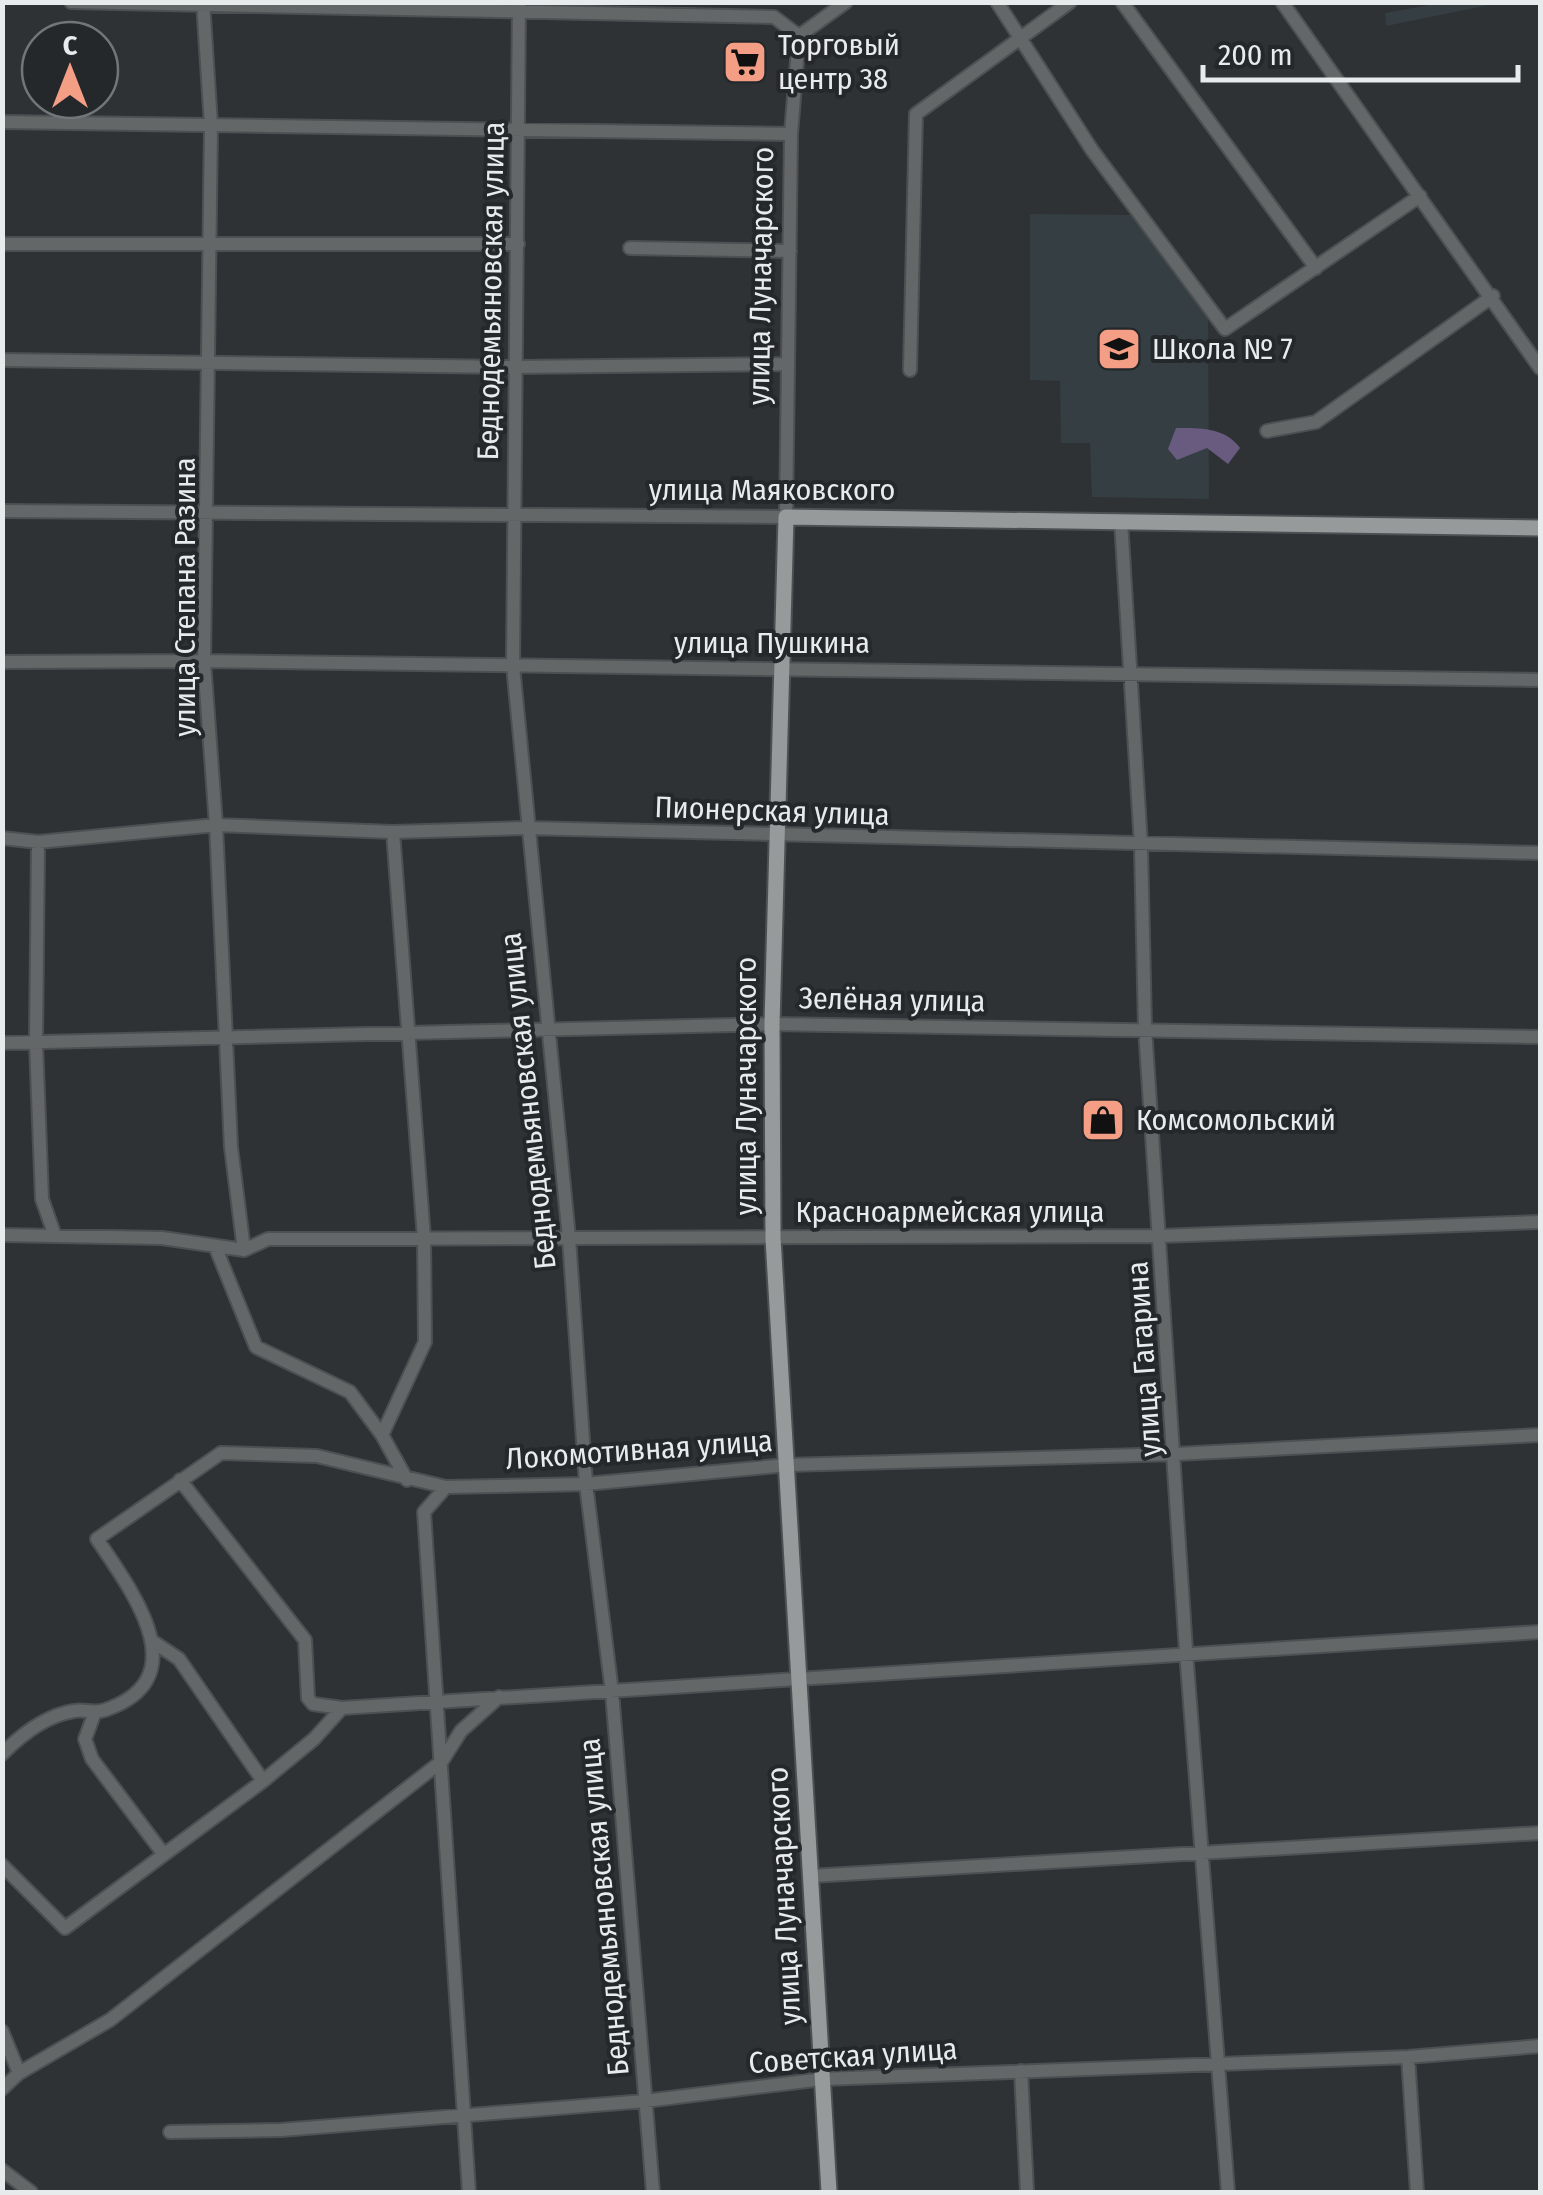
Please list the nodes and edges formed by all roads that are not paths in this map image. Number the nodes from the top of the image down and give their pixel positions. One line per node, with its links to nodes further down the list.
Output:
1 (70, 2): 7 (street)
2 (846, 2): 9 (street)
3 (997, 2): 10 (street)
4 (1070, 2): 10 (street)
5 (1122, 2): 21 (street)
6 (1282, 2): 15 (street)
7 (203, 4): 8 (street); 12 (street, улица Степана Разина)
8 (519, 8): 9 (street); 13 (street, Беднодемьяновская улица)
9 (799, 36): 14 (street, улица Луначарского)
10 (1020, 36): 21 (street); 28 (street)
11 (2, 122): 12 (street)
12 (210, 125): 13 (street); 16 (street, улица Степана Разина)
13 (518, 127): 14 (street); 18 (street, Беднодемьяновская улица)
14 (790, 134): 20 (street, улица Луначарского)
15 (1420, 196): 21 (street); 22 (street)
16 (210, 240): 17 (street); 18 (street); 24 (street, улица Степана Разина)
17 (2, 244)
18 (518, 244): 26 (street, Беднодемьяновская улица)
19 (630, 248): 20 (street)
20 (790, 251): 25 (street, улица Луначарского)
21 (1316, 268)
22 (1493, 296): 27 (street); 29 (street)
23 (2, 360): 24 (street)
24 (210, 362): 26 (street); 31 (street, улица Степана Разина)
25 (786, 364): 26 (street); 33 (street, улица Луначарского)
26 (516, 367): 32 (street, Беднодемьяновская улица)
27 (1540, 368)
28 (910, 370)
29 (1267, 431)
30 (2, 511): 31 (street, улица Маяковского)
31 (208, 512): 32 (street, улица Маяковского); 36 (street, улица Степана Разина)
32 (514, 516): 33 (street, улица Маяковского); 38 (street, Беднодемьяновская улица)
33 (786, 517): 34 (main road, улица Маяковского); 39 (main road, улица Луначарского)
34 (1121, 521): 35 (main road, улица Маяковского); 40 (street, улица Гагарина)
35 (1540, 528)
36 (204, 661): 37 (street, улица Пушкина); 38 (street, улица Пушкина); 42 (street, улица Степана Разина)
37 (2, 662)
38 (513, 666): 39 (street, улица Пушкина); 43 (street, Беднодемьяновская улица)
39 (783, 668): 40 (street, улица Пушкина); 45 (main road, улица Луначарского)
40 (1129, 672): 41 (street, улица Пушкина); 48 (street, улица Гагарина)
41 (1540, 680)
42 (216, 825): 44 (street, Пионерская улица); 47 (street, Пионерская улица); 55 (street, улица Степана Разина)
43 (526, 828): 44 (street, Пионерская улица); 45 (street, Пионерская улица); 52 (street, Беднодемьяновская улица)
44 (393, 832): 53 (street)
45 (778, 837): 48 (street, Пионерская улица); 50 (main road, улица Луначарского)
46 (2, 838): 47 (street, Пионерская улица)
47 (38, 842): 57 (street)
48 (1141, 846): 49 (street, Пионерская улица); 51 (street, улица Гагарина)
49 (1540, 853)
50 (772, 1024): 51 (street, Зелёная улица); 52 (street, Зелёная улица); 64 (main road, улица Луначарского)
51 (1145, 1028): 54 (street, Зелёная улица); 61 (street, улица Гагарина)
52 (545, 1032): 53 (street, Зелёная улица); 63 (street, Беднодемьяновская улица)
53 (405, 1035): 55 (street, Зелёная улица); 62 (street)
54 (1540, 1037)
55 (226, 1038): 57 (street, Зелёная улица); 66 (street, улица Степана Разина)
56 (2, 1043): 57 (street, Зелёная улица)
57 (36, 1043): 60 (street)
58 (1540, 1222): 61 (street, Красноармейская улица)
59 (2, 1235): 60 (street, Красноармейская улица)
60 (55, 1236): 65 (street, Красноармейская улица)
61 (1160, 1236): 64 (street, Красноармейская улица); 69 (street, улица Гагарина)
62 (424, 1238): 63 (street, Красноармейская улица); 66 (street, Красноармейская улица); 67 (street)
63 (568, 1238): 64 (street, Красноармейская улица); 73 (street, Беднодемьяновская улица)
64 (773, 1238): 70 (main road, улица Луначарского)
65 (215, 1246): 66 (street, Красноармейская улица); 67 (street)
66 (244, 1250)
67 (382, 1435): 72 (street)
68 (1540, 1435): 69 (street, Локомотивная улица)
69 (1176, 1454): 70 (street, Локомотивная улица); 77 (street, улица Гагарина)
70 (788, 1465): 73 (street, Локомотивная улица); 78 (main road, улица Луначарского)
71 (180, 1480): 72 (street, Локомотивная улица); 76 (street, Локомотивная улица); 82 (street)
72 (407, 1480): 74 (street, Локомотивная улица)
73 (586, 1484): 74 (street, Локомотивная улица); 79 (street, Беднодемьяновская улица)
74 (446, 1487): 81 (street)
75 (1540, 1632): 77 (street)
76 (152, 1641): 83 (street); 86 (street)
77 (1186, 1652): 78 (street); 89 (street, улица Гагарина)
78 (800, 1677): 79 (street); 91 (main road, улица Луначарского)
79 (612, 1692): 80 (street); 100 (street, Беднодемьяновская улица)
80 (499, 1697): 81 (street); 85 (street)
81 (438, 1700): 82 (street); 85 (street)
82 (342, 1708): 86 (street)
83 (94, 1712): 84 (street); 88 (street)
84 (2, 1754)
85 (442, 1761): 97 (street); 101 (street)
86 (263, 1781): 88 (street)
87 (1540, 1833): 89 (street)
88 (162, 1852): 90 (street)
89 (1202, 1854): 91 (street); 95 (street, улица Гагарина)
90 (2, 1866)
91 (810, 1876): 98 (main road, улица Луначарского)
92 (2, 2030): 97 (street)
93 (1540, 2046): 94 (street, Советская улица)
94 (1408, 2057): 95 (street, Советская улица); 110 (street)
95 (1219, 2065): 96 (street, Советская улица); 109 (street, улица Гагарина)
96 (1021, 2071): 98 (street, Советская улица); 108 (street)
97 (19, 2073): 99 (street)
98 (823, 2079): 100 (street, Советская улица); 107 (main road, улица Луначарского)
99 (2, 2089)
100 (645, 2101): 101 (street, Советская улица); 106 (street, Беднодемьяновская улица)
101 (463, 2115): 102 (street, Советская улица); 105 (street)
102 (170, 2132)
103 (2, 2170): 104 (street)
104 (31, 2192)
105 (469, 2192)
106 (653, 2192)
107 (829, 2192)
108 (1026, 2192)
109 (1228, 2192)
110 (1417, 2192)

